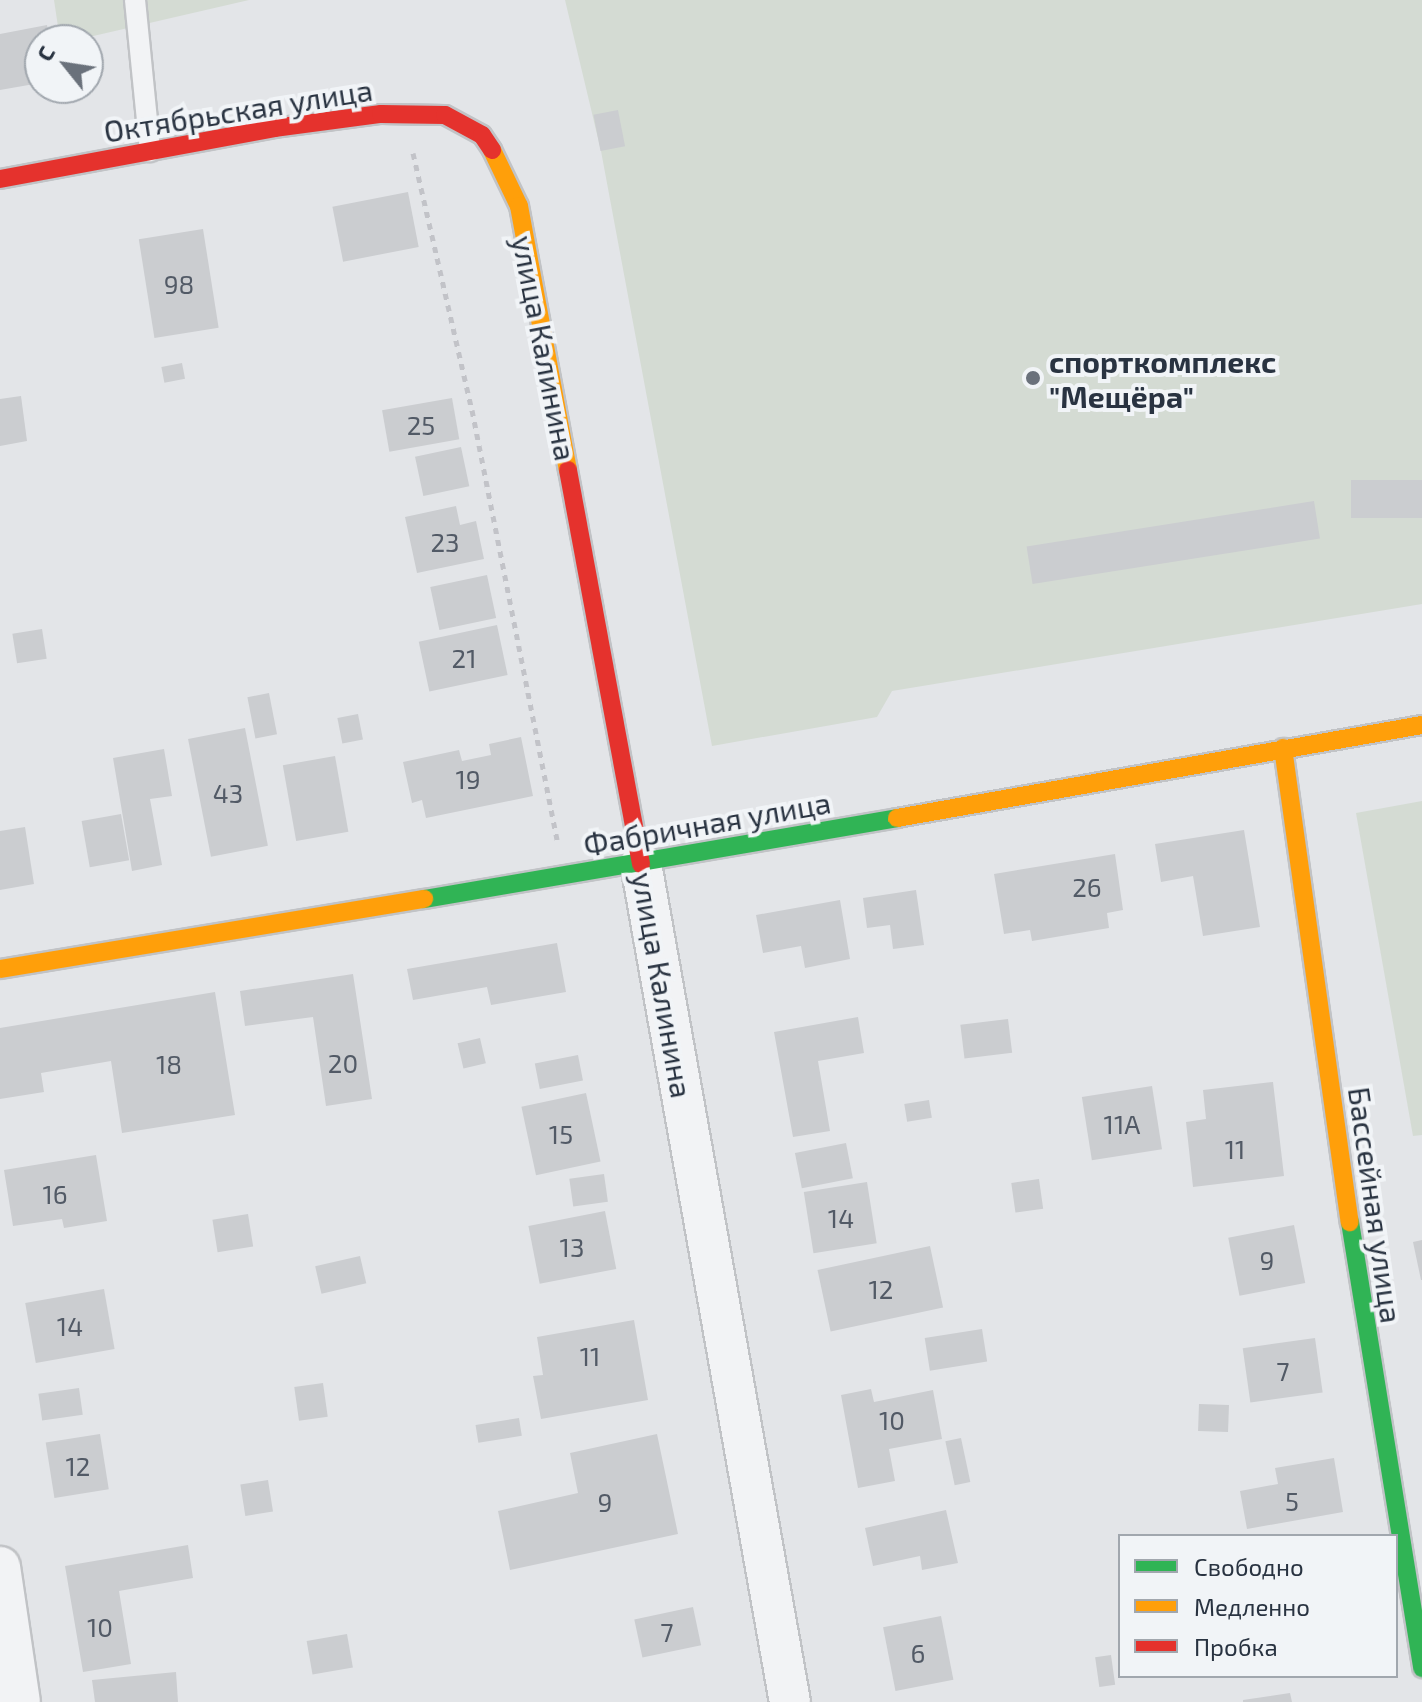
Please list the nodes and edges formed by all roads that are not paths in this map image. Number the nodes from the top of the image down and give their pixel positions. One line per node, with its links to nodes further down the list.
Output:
1 (135, 0): 3 (lane)
2 (482, 135): 3 (street, Октябрьская улица); 7 (street, улица Калинина)
3 (150, 151): 4 (street, Октябрьская улица)
4 (0, 179)
5 (1422, 725): 6 (street, Фабричная улица)
6 (1283, 748): 7 (street, Фабричная улица); 10 (street, Бассейная улица)
7 (641, 864): 8 (street, Фабричная улица); 12 (street, улица Калинина)
8 (0, 969)
9 (0, 1567): 11 (street)
10 (1422, 1668)
11 (20, 1702)
12 (790, 1702)

